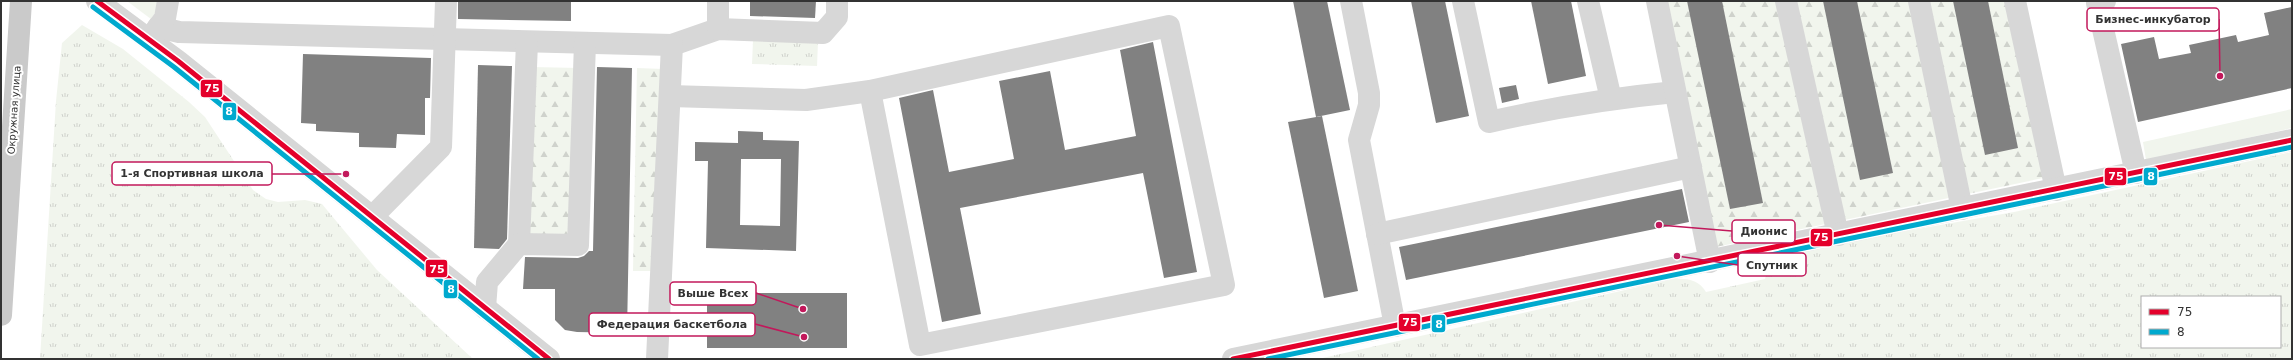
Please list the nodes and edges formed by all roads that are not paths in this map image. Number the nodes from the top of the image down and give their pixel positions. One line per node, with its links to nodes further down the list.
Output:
1 (21, 1): 36 (main road, Окружная улица)
2 (97, 1): 16 (street)
3 (168, 1): 16 (street)
4 (446, 1): 17 (street)
5 (718, 1): 15 (street)
6 (837, 1): 15 (street)
7 (1351, 1): 31 (street)
8 (1464, 1): 24 (street)
9 (1588, 1): 24 (street)
10 (1656, 1): 22 (street)
11 (1786, 1): 32 (street)
12 (1919, 1): 29 (street)
13 (2014, 1): 28 (street)
14 (2105, 1): 27 (street)
15 (718, 29): 20 (street)
16 (154, 33): 17 (street); 30 (street)
17 (445, 39): 18 (street); 30 (street)
18 (526, 42): 19 (street); 33 (street)
19 (585, 43): 20 (street); 33 (street)
20 (672, 45): 23 (street)
21 (870, 91): 21 (street); 23 (street)
22 (1675, 92): 24 (street); 26 (street)
23 (670, 96): 39 (street)
24 (1611, 99)
25 (2292, 140): 27 (street)
26 (1690, 167): 31 (street); 34 (street)
27 (2136, 173): 28 (street)
28 (2056, 190): 29 (street)
29 (1962, 209): 32 (street)
30 (372, 217): 35 (street)
31 (1377, 234): 37 (street)
32 (1838, 235): 34 (street)
33 (519, 244): 35 (street)
34 (1710, 262): 37 (street)
35 (485, 308): 38 (street)
36 (1, 315)
37 (1395, 326): 40 (street)
38 (549, 359)
39 (657, 359)
40 (1233, 359)

